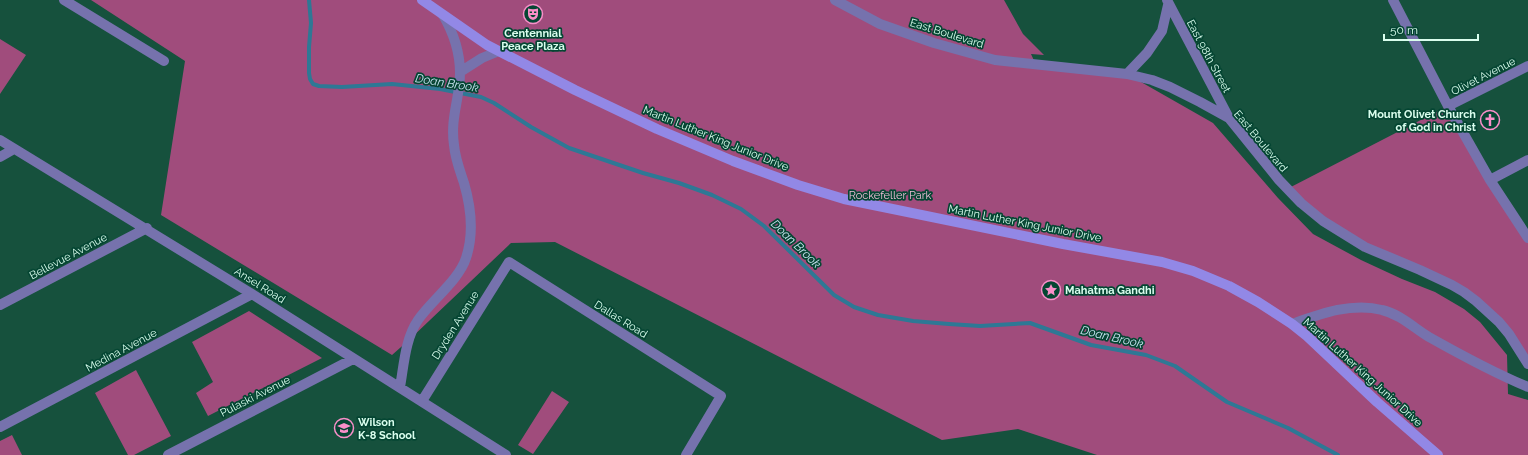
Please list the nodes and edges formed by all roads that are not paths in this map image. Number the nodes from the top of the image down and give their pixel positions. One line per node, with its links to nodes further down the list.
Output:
1 (64, 0): 8 (street)
2 (422, 0): 6 (main road, Martin Luther King Junior Drive)
3 (835, 0): 10 (street, East Boulevard)
4 (1393, 0): 12 (street)
5 (1167, 2): 10 (street, East 98th Street); 13 (street, East 98th Street)
6 (443, 15): 7 (main road, Martin Luther King Junior Drive); 11 (street)
7 (499, 51): 11 (street); 24 (main road, Martin Luther King Junior Drive)
8 (164, 62)
9 (1528, 66): 12 (street, Olivet Avenue)
10 (1127, 74): 13 (street, East Boulevard)
11 (460, 77): 27 (street)
12 (1448, 106): 18 (street)
13 (1228, 118): 26 (street, East Boulevard)
14 (0, 140): 15 (street, Ansel Road)
15 (14, 149): 16 (street); 19 (street, Ansel Road)
16 (0, 157)
17 (1528, 160): 18 (street)
18 (1490, 180): 20 (street)
19 (147, 228): 22 (street, Ansel Road); 23 (street, Bellevue Avenue)
20 (1528, 238)
21 (509, 262): 29 (street, Dryden Avenue); 33 (street, Dallas Road)
22 (252, 294): 25 (street, Ansel Road); 30 (street, Medina Avenue)
23 (0, 305)
24 (1292, 324): 28 (street); 34 (main road, Martin Luther King Junior Drive)
25 (353, 359): 27 (street, Ansel Road); 31 (street, Pulaski Avenue)
26 (1528, 364)
27 (400, 387): 29 (street, Ansel Road)
28 (1528, 387)
29 (422, 401): 32 (street, Ansel Road)
30 (0, 427)
31 (168, 455)
32 (506, 455)
33 (686, 455)
34 (1438, 455)

